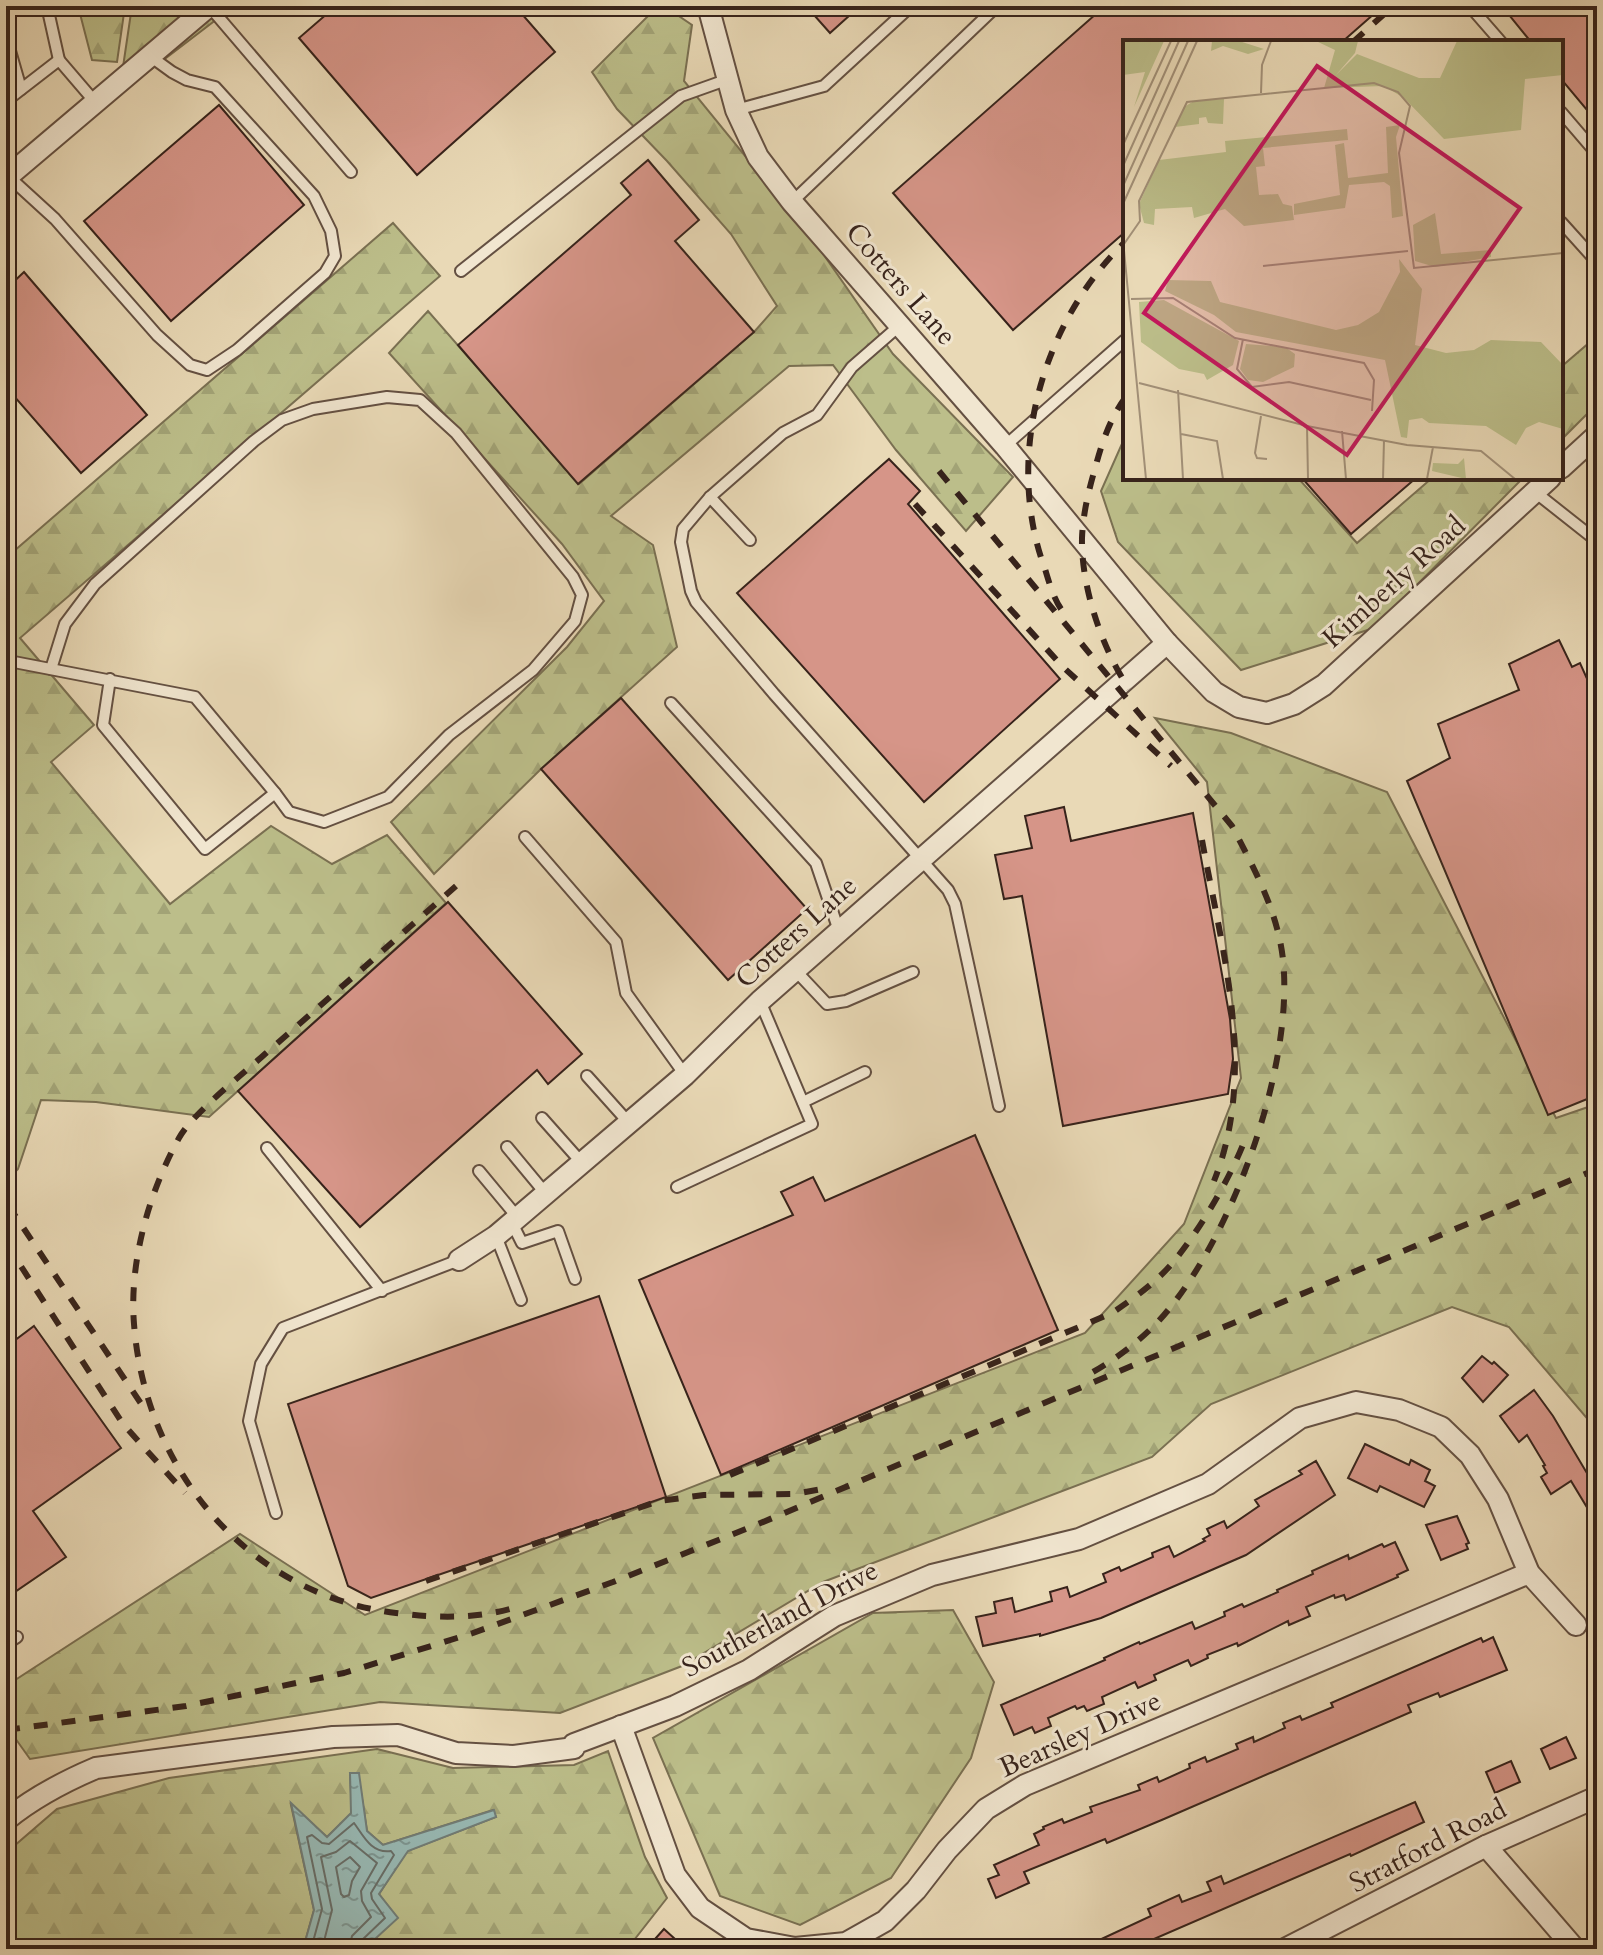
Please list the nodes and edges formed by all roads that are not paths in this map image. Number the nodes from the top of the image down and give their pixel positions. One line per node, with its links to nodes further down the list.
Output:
1 (47, 6): 10 (lane)
2 (209, 6): 9 (street); 18 (lane)
3 (708, 6): 11 (street, Cotters Lane)
4 (911, 6): 15 (lane)
5 (997, 6): 20 (lane)
6 (1480, 6): 8 (lane)
7 (6, 37): 12 (lane)
8 (1499, 40)
9 (150, 56): 14 (street); 19 (lane)
10 (59, 60): 12 (lane); 14 (lane)
11 (726, 80): 15 (street, Cotters Lane); 23 (lane)
12 (21, 89): 13 (lane)
13 (6, 101)
14 (95, 102): 19 (street)
15 (736, 110): 20 (street, Cotters Lane)
16 (1563, 114): 17 (lane)
17 (1597, 154)
18 (351, 172)
19 (7, 177)
20 (792, 202): 24 (street, Cotters Lane)
21 (1563, 224): 22 (lane)
22 (1597, 262)
23 (461, 271)
24 (899, 326): 27 (street, Cotters Lane); 30 (lane)
25 (1123, 342): 27 (lane)
26 (1597, 435): 28 (street)
27 (1005, 446): 33 (street, Cotters Lane)
28 (1563, 466)
29 (1542, 485): 32 (lane); 38 (street, Kimberly Road)
30 (710, 497): 31 (lane); 41 (lane)
31 (750, 540)
32 (1597, 541)
33 (1167, 643): 38 (street, Cotters Lane); 41 (street, Cotters Lane)
34 (6, 666): 35 (lane)
35 (51, 669): 36 (lane); 39 (lane)
36 (110, 679): 39 (lane); 39 (lane)
37 (671, 703): 42 (lane)
38 (1267, 713)
39 (275, 793)
40 (525, 837): 47 (lane)
41 (920, 859): 42 (street, Cotters Lane); 50 (lane)
42 (839, 931): 43 (street, Cotters Lane)
43 (795, 970): 44 (lane); 45 (street, Cotters Lane)
44 (913, 972)
45 (760, 1001): 47 (street, Cotters Lane); 49 (lane)
46 (865, 1072): 49 (lane)
47 (685, 1075): 52 (street, Cotters Lane)
48 (587, 1076): 52 (lane)
49 (803, 1102): 57 (lane)
50 (999, 1106)
51 (542, 1118): 55 (lane)
52 (629, 1123): 55 (street, Cotters Lane)
53 (507, 1147): 58 (lane)
54 (267, 1148): 63 (lane)
55 (582, 1163): 58 (street, Cotters Lane)
56 (479, 1171): 59 (lane)
57 (677, 1187)
58 (546, 1194): 59 (street, Cotters Lane)
59 (515, 1220): 60 (street, Cotters Lane); 62 (lane)
60 (496, 1236): 61 (street, Cotters Lane); 64 (lane)
61 (459, 1260): 63 (lane)
62 (575, 1279)
63 (382, 1291): 65 (lane)
64 (521, 1300)
65 (276, 1513)
66 (1529, 1573): 67 (street, Southerland Drive); 70 (street, Southerland Drive); 70 (street, Bearsley Drive)
67 (1576, 1625)
68 (17, 1637): 69 (lane)
69 (6, 1644)
70 (621, 1726): 72 (street, Southerland Drive)
71 (1597, 1797): 73 (street, Stratford Road)
72 (6, 1820)
73 (1486, 1846): 74 (street, Stratford Road); 75 (street)
74 (1287, 1949)
75 (1575, 1949)

